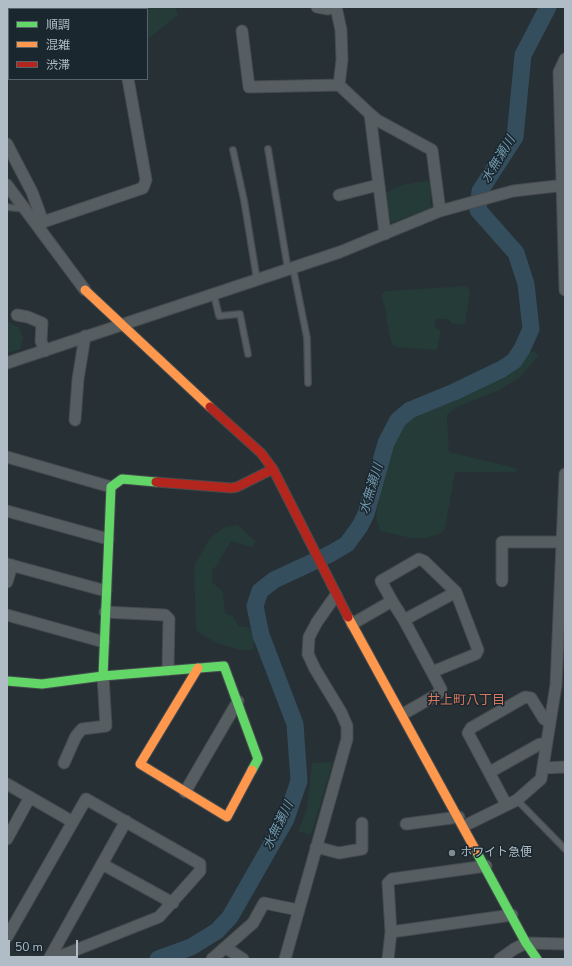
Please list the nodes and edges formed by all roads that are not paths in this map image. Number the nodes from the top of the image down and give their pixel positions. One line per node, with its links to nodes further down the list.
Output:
1 (317, 7): 2 (street)
2 (336, 7): 6 (street)
3 (242, 31): 6 (street)
4 (565, 59): 13 (street)
5 (128, 80): 18 (street)
6 (339, 85): 7 (street)
7 (370, 114): 12 (street); 17 (street)
8 (7, 144): 18 (street)
9 (268, 149): 20 (lane)
10 (233, 150): 21 (lane)
11 (7, 185): 16 (street)
12 (378, 185): 14 (street); 19 (street)
13 (564, 185): 17 (street); 23 (street)
14 (339, 195)
15 (7, 207): 16 (lane)
16 (25, 209): 18 (street)
17 (440, 211): 19 (street)
18 (40, 224): 22 (street)
19 (385, 234): 20 (street)
20 (290, 269): 21 (street); 31 (lane)
21 (257, 280): 24 (street)
22 (85, 290): 26 (street)
23 (565, 290)
24 (214, 295): 26 (street); 29 (lane)
25 (17, 315): 28 (street)
26 (121, 325): 27 (street); 34 (street)
27 (85, 336): 28 (street); 32 (street)
28 (45, 351): 30 (street)
29 (248, 354)
30 (7, 363)
31 (308, 383)
32 (75, 420)
33 (7, 457): 36 (street)
34 (273, 469): 36 (street); 45 (street)
35 (565, 474): 39 (street)
36 (111, 487): 38 (street)
37 (7, 510): 38 (street)
38 (108, 539): 43 (street)
39 (561, 542): 41 (street); 57 (street)
40 (10, 565): 42 (street); 43 (street)
41 (502, 581)
42 (7, 582)
43 (106, 591): 47 (street)
44 (456, 592): 46 (street); 49 (street); 54 (street)
45 (336, 595): 50 (street); 76 (street)
46 (392, 601): 49 (street); 50 (street)
47 (106, 612): 51 (street); 53 (street)
48 (7, 615): 51 (street)
49 (404, 620): 54 (street)
50 (352, 624): 59 (street)
51 (104, 642): 55 (street)
52 (198, 668): 53 (street); 58 (street); 67 (street)
53 (168, 670): 55 (street)
54 (432, 672): 59 (street)
55 (103, 676): 56 (street); 62 (street)
56 (7, 681)
57 (561, 685): 60 (street)
58 (238, 701): 67 (street); 67 (street)
59 (402, 714): 72 (street)
60 (550, 722): 61 (street); 65 (street)
61 (546, 746): 64 (street); 65 (street)
62 (64, 763)
63 (565, 767): 64 (street)
64 (543, 768): 69 (street)
65 (490, 772): 69 (street)
66 (7, 784): 68 (street)
67 (185, 792)
68 (30, 797): 71 (street); 75 (street)
69 (512, 802): 72 (street); 77 (lane)
70 (126, 821): 71 (street); 78 (street); 80 (street)
71 (73, 822): 84 (street)
72 (461, 822): 74 (street); 79 (street)
73 (362, 823): 76 (street)
74 (406, 824)
75 (8, 836)
76 (316, 847): 81 (street)
77 (565, 847)
78 (102, 864): 80 (street); 88 (street)
79 (486, 866): 82 (street); 83 (street)
80 (173, 903): 89 (street)
81 (298, 910): 87 (street); 92 (street)
82 (512, 915): 83 (street); 85 (street)
83 (391, 932): 93 (street)
84 (7, 937)
85 (526, 943): 86 (street); 94 (street); 95 (street)
86 (565, 944)
87 (226, 948): 90 (street); 91 (street)
88 (49, 959)
89 (53, 959)
90 (212, 959)
91 (243, 959)
92 (285, 959)
93 (388, 959)
94 (500, 959)
95 (537, 959)

